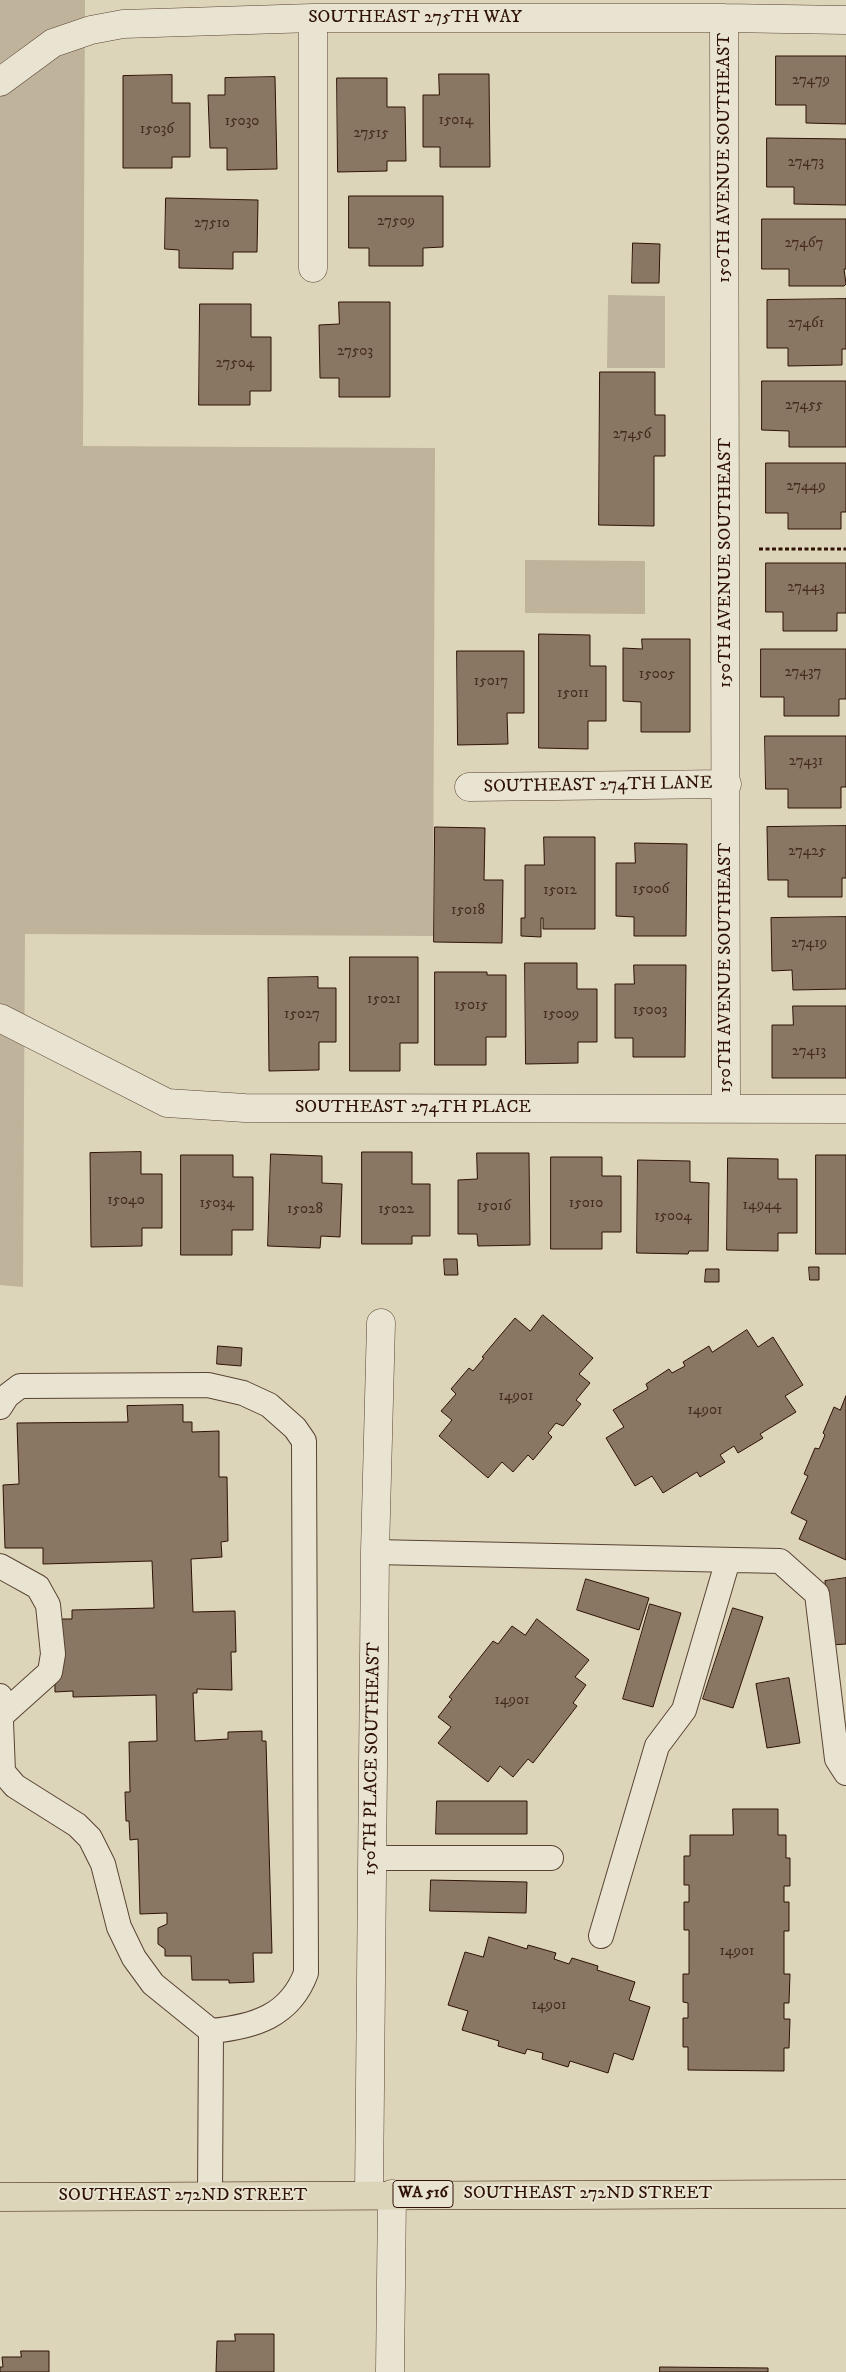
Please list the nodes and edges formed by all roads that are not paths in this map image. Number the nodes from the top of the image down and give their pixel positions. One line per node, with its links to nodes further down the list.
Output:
1 (313, 18): 2 (street, SOUTHEAST 275TH WAY); 4 (street, SOUTHEAST 275TH WAY); 5 (street)
2 (724, 18): 3 (street, SOUTHEAST 275TH WAY); 6 (street, 150TH AVENUE SOUTHEAST)
3 (846, 20)
4 (0, 82)
5 (313, 268)
6 (727, 784): 7 (street, SOUTHEAST 274TH LANE); 9 (street, 150TH AVENUE SOUTHEAST)
7 (469, 787)
8 (0, 1018): 9 (street, SOUTHEAST 274TH PLACE)
9 (726, 1108): 10 (street, SOUTHEAST 274TH PLACE)
10 (846, 1109)
11 (381, 1323): 13 (street, 150TH PLACE SOUTHEAST)
12 (0, 1407): 21 (lane)
13 (375, 1552): 14 (lane); 18 (street, 150TH PLACE SOUTHEAST)
14 (728, 1560): 17 (lane); 20 (lane)
15 (0, 1566): 16 (lane)
16 (0, 1706): 21 (lane)
17 (846, 1773)
18 (372, 1858): 19 (lane); 22 (street, 150TH PLACE SOUTHEAST)
19 (551, 1858)
20 (601, 1936)
21 (211, 2031): 24 (lane)
22 (380, 2194): 23 (main road, SOUTHEAST 272ND STREET / WA 516); 24 (main road, SOUTHEAST 272ND STREET / WA 516); 26 (street, 150TH PLACE SOUTHEAST)
23 (846, 2194)
24 (210, 2196): 25 (main road, SOUTHEAST 272ND STREET / WA 516)
25 (0, 2197)
26 (390, 2372)

